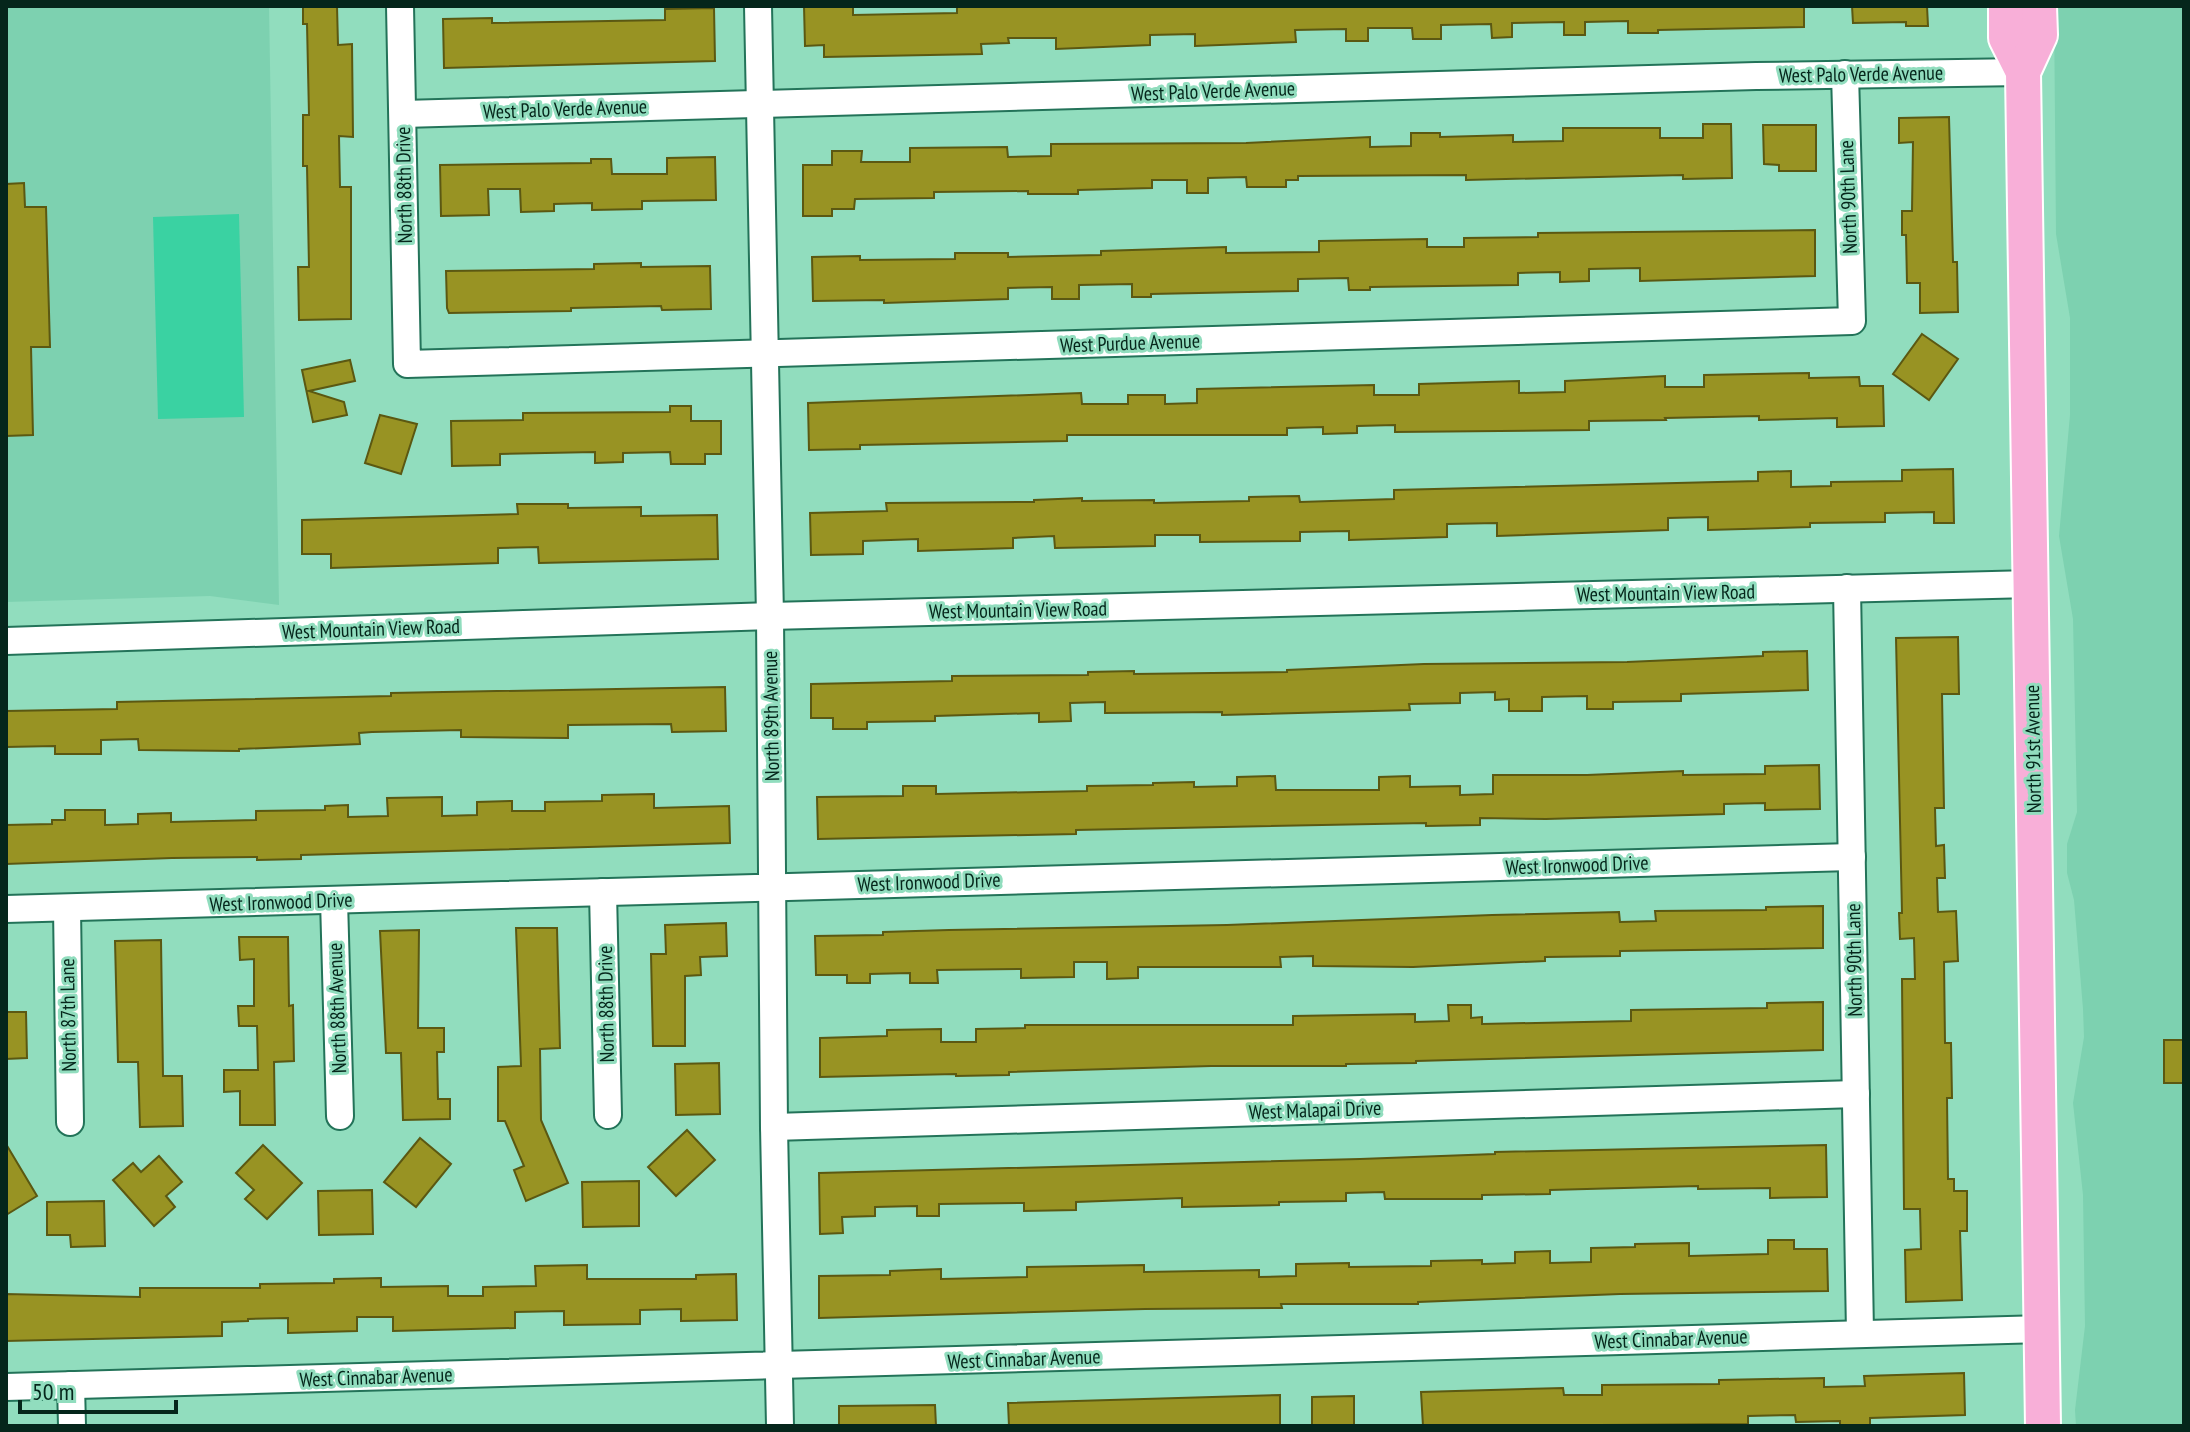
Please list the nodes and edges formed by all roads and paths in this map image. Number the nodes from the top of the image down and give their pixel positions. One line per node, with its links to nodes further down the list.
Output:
1 (400, 6): 8 (street, North 88th Drive)
2 (758, 6): 7 (street, North 89th Avenue)
3 (2006, 6): 5 (main road, North 91st Avenue)
4 (2039, 6): 5 (main road, North 91st Avenue)
5 (2023, 72): 6 (street, West Palo Verde Avenue); 12 (main road, North 91st Avenue)
6 (1845, 74): 7 (street, West Palo Verde Avenue); 9 (street, North 90th Lane)
7 (759, 104): 8 (street, West Palo Verde Avenue); 10 (street, North 89th Avenue)
8 (403, 114): 11 (street, North 88th Drive)
9 (1852, 321): 10 (street, West Purdue Avenue)
10 (765, 354): 11 (street, West Purdue Avenue); 14 (street, North 89th Avenue)
11 (407, 364)
12 (2031, 584): 13 (street, West Mountain View Road); 27 (main road, North 91st Avenue)
13 (1847, 588): 14 (street, West Mountain View Road); 16 (street, North 90th Lane)
14 (770, 616): 15 (street, West Mountain View Road); 17 (street, North 89th Avenue)
15 (6, 641)
16 (1852, 857): 17 (street, West Ironwood Drive); 22 (street, North 90th Lane)
17 (772, 887): 18 (street, West Ironwood Drive); 26 (street, North 89th Avenue)
18 (603, 892): 19 (street, West Ironwood Drive); 23 (street, North 88th Drive)
19 (334, 900): 20 (street, West Ironwood Drive); 24 (street, North 88th Avenue)
20 (67, 908): 21 (street, West Ironwood Drive); 25 (street, North 87th Lane)
21 (6, 909)
22 (1856, 1094): 26 (street, West Malapai Drive); 28 (street, North 90th Lane)
23 (608, 1115)
24 (340, 1116)
25 (70, 1122)
26 (774, 1127): 29 (street, North 89th Avenue)
27 (2042, 1329): 28 (street, West Cinnabar Avenue); 34 (main road, North 91st Avenue)
28 (1860, 1333): 29 (street, West Cinnabar Avenue)
29 (779, 1366): 30 (street, West Cinnabar Avenue); 33 (street, North 89th Avenue)
30 (71, 1385): 31 (street, West Cinnabar Avenue); 32 (street)
31 (6, 1387)
32 (72, 1426)
33 (780, 1426)
34 (2043, 1426)

